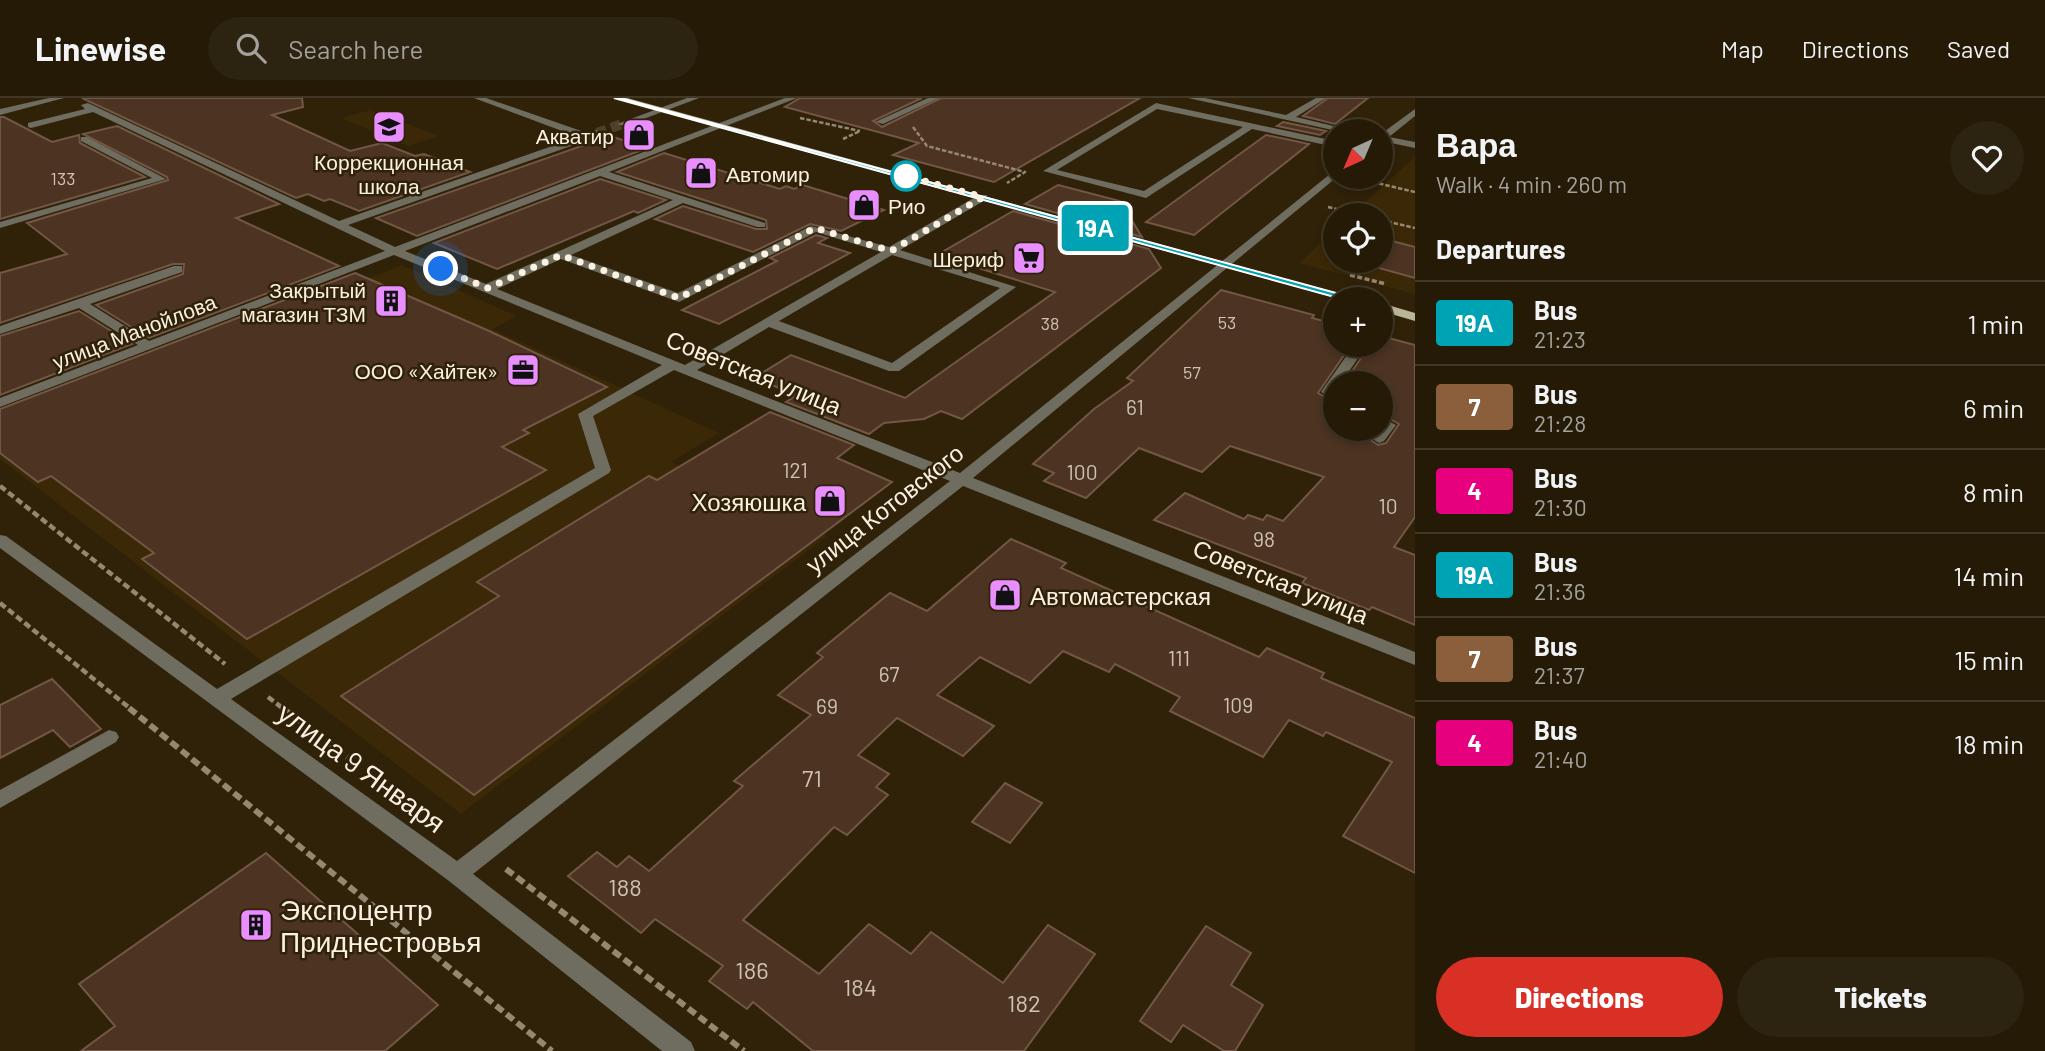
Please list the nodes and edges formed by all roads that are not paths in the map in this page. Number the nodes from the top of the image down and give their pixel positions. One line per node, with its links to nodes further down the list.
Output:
1 (60, 98): 9 (street)
2 (478, 98): 30 (street)
3 (617, 98): 10 (main road)
4 (695, 98): 10 (street)
5 (793, 98): 17 (street, улица Манойлова)
6 (935, 98): 14 (street)
7 (1192, 98): 13 (street)
8 (1322, 98): 13 (street)
9 (38, 100): 11 (street)
10 (661, 110): 15 (street); 17 (main road)
11 (0, 112)
12 (1415, 112): 20 (street)
13 (1288, 118): 18 (street)
14 (880, 122)
15 (622, 124)
16 (31, 125): 30 (street, Советская улица)
17 (719, 125): 25 (street, улица Манойлова); 27 (main road)
18 (1323, 125)
19 (1251, 126): 19 (street); 23 (street)
20 (1393, 129)
21 (84, 139): 29 (street)
22 (1393, 140): 24 (street)
23 (1323, 141)
24 (1415, 145)
25 (598, 172): 28 (street); 32 (street, улица Манойлова)
26 (1323, 183): 35 (street, улица Котовского)
27 (983, 197): 33 (street); 35 (main road)
28 (683, 200): 31 (street); 34 (street)
29 (0, 225)
30 (338, 225): 32 (street, Советская улица)
31 (761, 225)
32 (394, 251): 37 (street, Советская улица); 44 (street, улица Манойлова)
33 (891, 251): 34 (street); 42 (street); 42 (street)
34 (561, 255): 37 (street)
35 (1223, 263): 38 (main road); 47 (street, улица Котовского)
36 (178, 269): 39 (street)
37 (488, 288): 45 (street, Советская улица)
38 (1323, 291)
39 (79, 303): 43 (street); 44 (street)
40 (1393, 312): 41 (main road)
41 (1415, 317)
42 (768, 322): 45 (street)
43 (0, 330)
44 (148, 346): 46 (street, улица Манойлова)
45 (680, 368): 47 (street, Советская улица); 50 (street)
46 (0, 403)
47 (962, 480): 49 (street, Советская улица); 53 (street, улица Котовского)
48 (0, 540): 50 (street, улица 9 Января)
49 (1415, 659)
50 (217, 698): 53 (street, улица 9 Января)
51 (109, 737): 52 (street)
52 (0, 800)
53 (457, 874): 54 (street, улица 9 Января)
54 (682, 1051)

